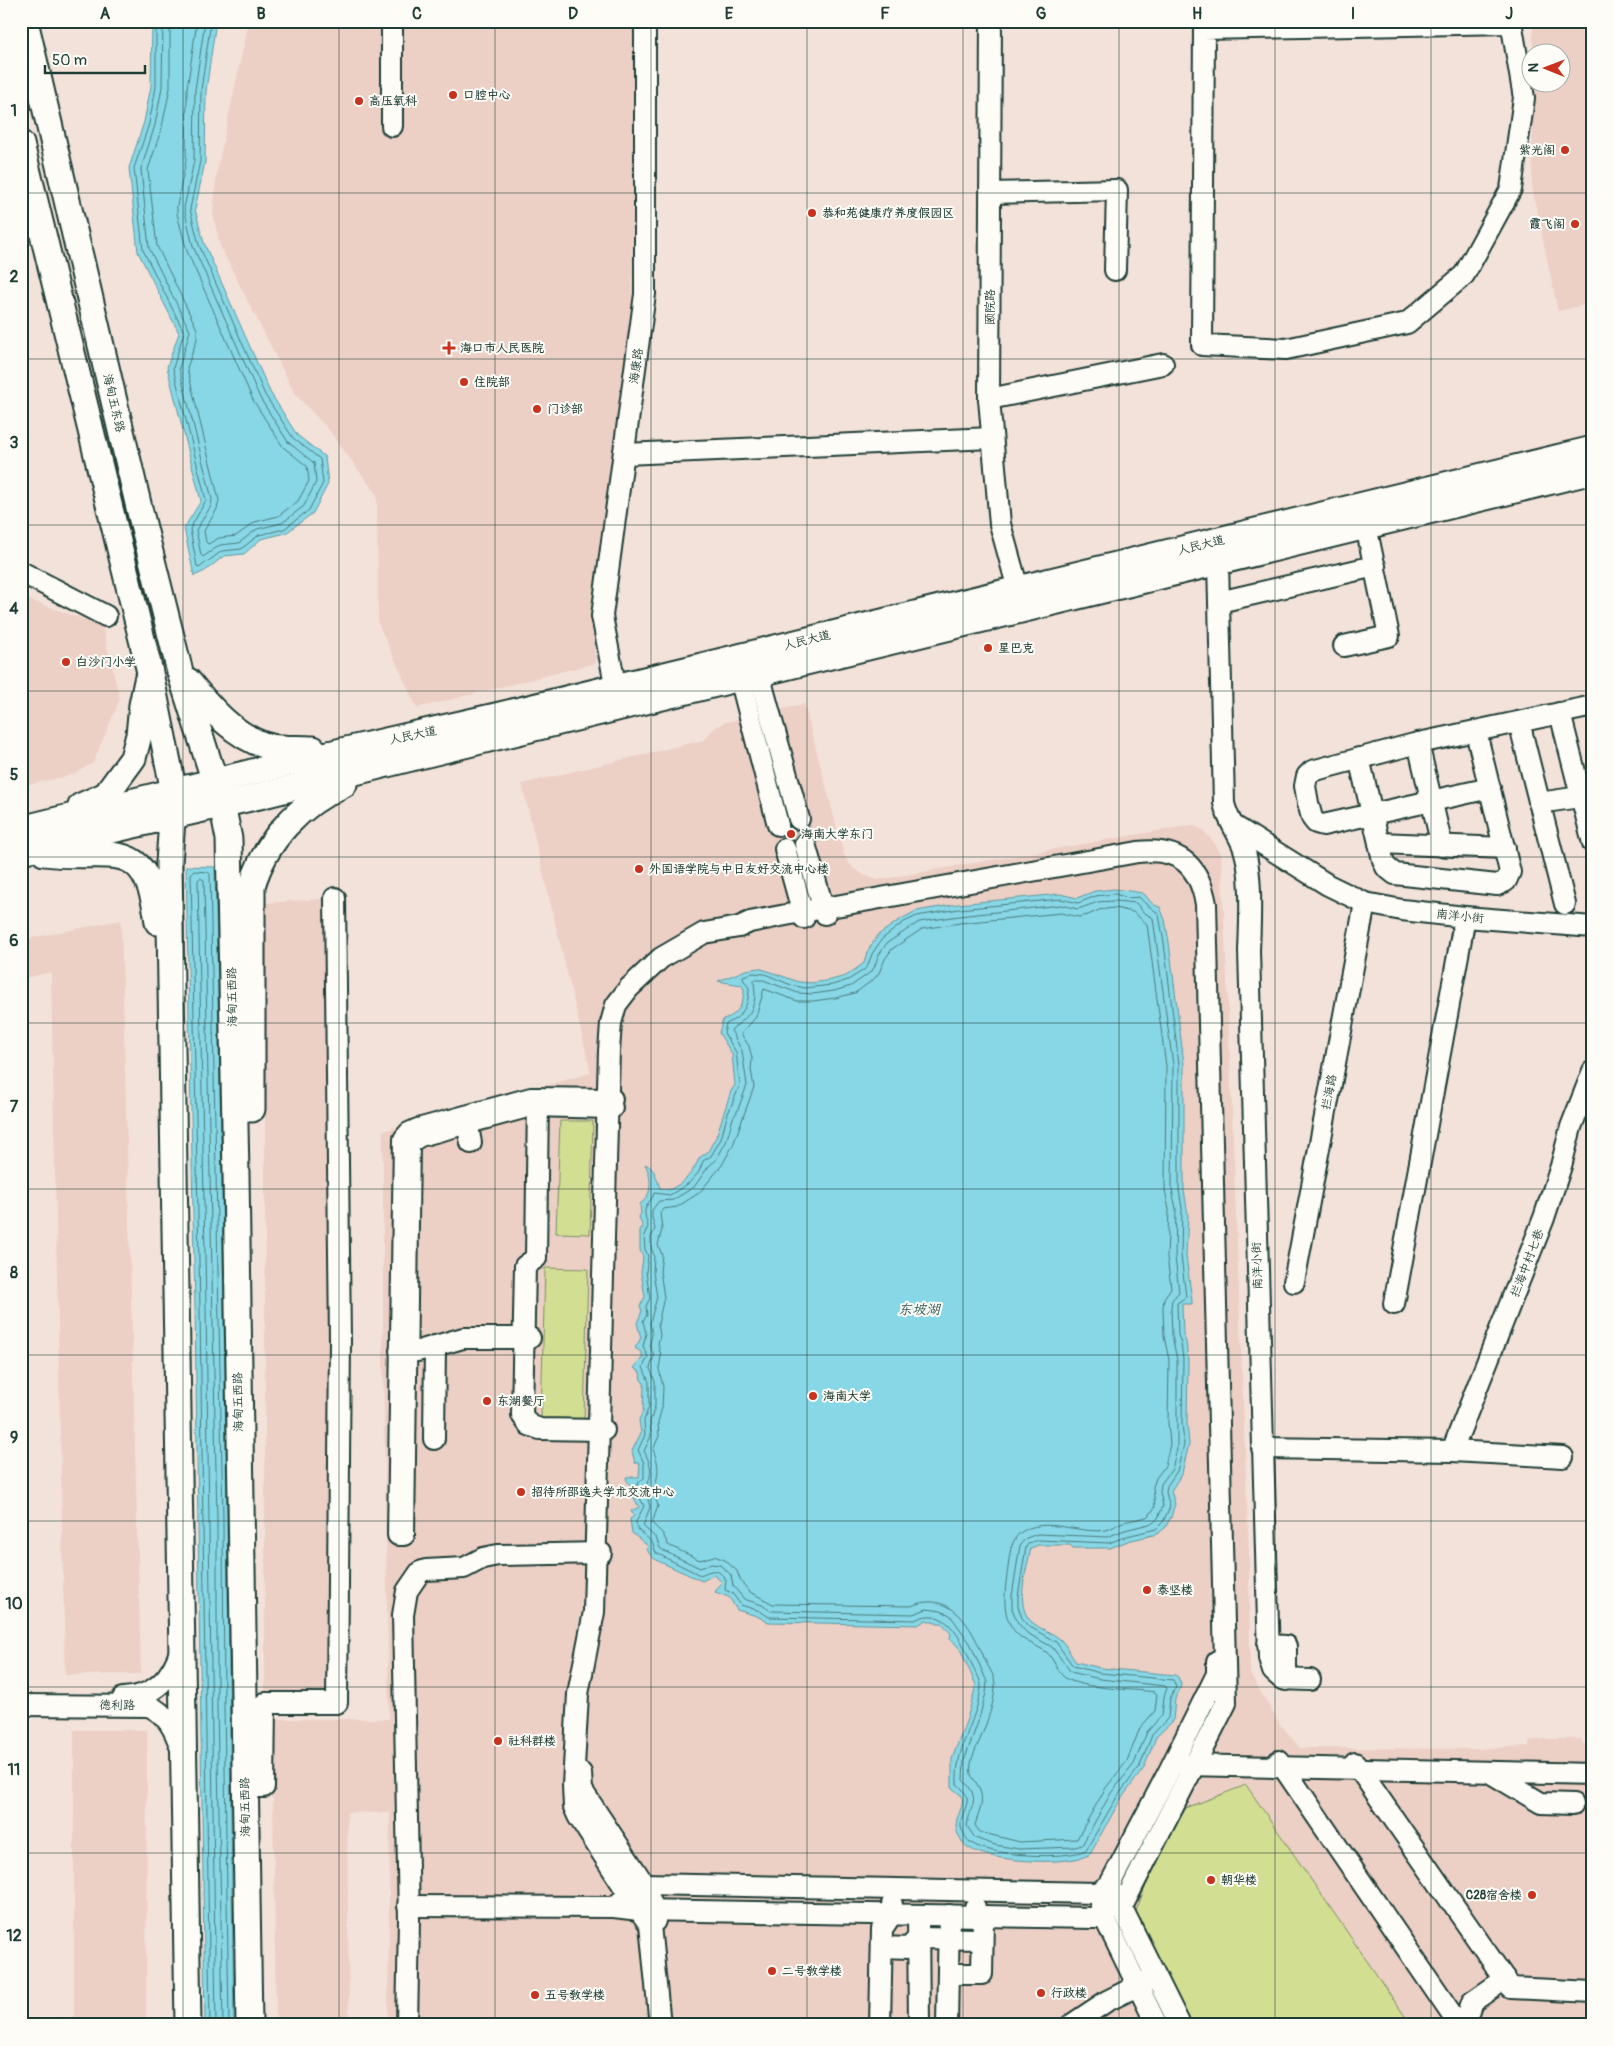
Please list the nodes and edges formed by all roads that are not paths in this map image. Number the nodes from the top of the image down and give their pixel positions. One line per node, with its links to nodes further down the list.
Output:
1 (25, 21): 26 (main road, 海甸五东路)
2 (392, 21): 7 (street)
3 (645, 21): 15 (street, 海康路)
4 (991, 21): 9 (street, 颐院路)
5 (1511, 22): 6 (street); 6 (street)
6 (1357, 24)
7 (392, 126)
8 (21, 144): 25 (main road)
9 (991, 193): 10 (street); 12 (street, 颐院路)
10 (1115, 270)
11 (1164, 364): 12 (street)
12 (989, 399): 13 (street, 颐院路)
13 (992, 438): 15 (street); 21 (street, 颐院路)
14 (1593, 449): 21 (main road, 人民大道)
15 (624, 454): 28 (street, 海康路)
16 (1593, 471): 17 (main road, 人民大道)
17 (1366, 526): 18 (main road, 人民大道); 19 (street)
18 (1218, 562): 22 (street, 南洋小街); 27 (main road, 人民大道)
19 (1375, 566): 22 (street); 24 (street)
20 (21, 572): 23 (street)
21 (1018, 589): 28 (main road, 人民大道)
22 (1219, 602): 45 (street, 南洋小街)
23 (106, 616)
24 (1344, 646)
25 (150, 668): 42 (main road); 46 (main road)
26 (180, 672): 34 (main road); 38 (main road, 海甸五东路)
27 (750, 676): 28 (main road, 人民大道); 44 (street)
28 (618, 697): 34 (main road, 人民大道); 36 (main road, 人民大道)
29 (1593, 706): 30 (street)
30 (1560, 713): 31 (street); 39 (street)
31 (1519, 722): 32 (street); 41 (street)
32 (1476, 732): 33 (street); 37 (street)
33 (1418, 743): 35 (street); 40 (street)
34 (343, 750): 38 (main road, 人民大道)
35 (1359, 758): 43 (street); 43 (street)
36 (373, 767): 38 (main road, 人民大道); 63 (main road)
37 (1490, 788): 40 (street); 50 (street)
38 (218, 793): 42 (main road, 人民大道); 63 (main road, 海甸五西路)
39 (1587, 796): 41 (street); 48 (street)
40 (1432, 802): 43 (street); 49 (street)
41 (1540, 802): 54 (street)
42 (173, 803): 46 (main road, 人民大道); 64 (main road)
43 (1372, 815): 47 (street)
44 (789, 822)
45 (1231, 823): 53 (street, 南洋小街); 72 (street, 南洋小街)
46 (26, 839): 64 (main road)
47 (1379, 843): 49 (street); 50 (street)
48 (1593, 843)
49 (1442, 846): 50 (street)
50 (1505, 848)
51 (797, 851): 55 (street)
52 (334, 898): 89 (street)
53 (1365, 903): 56 (street, 南洋小街); 65 (street, 拦海路)
54 (1565, 904)
55 (814, 913): 60 (street); 81 (street); 82 (street)
56 (1464, 917): 57 (street, 南洋小街); 66 (street)
57 (1593, 927)
58 (1593, 1071): 73 (street, 拦海中村七巷)
59 (542, 1102): 60 (street); 61 (street); 67 (street)
60 (610, 1104): 70 (street)
61 (466, 1120): 62 (street); 69 (street)
62 (471, 1143)
63 (236, 1174): 89 (main road, 海甸五西路)
64 (175, 1207): 76 (main road)
65 (1294, 1282)
66 (1394, 1304)
67 (527, 1338): 68 (street); 70 (street)
68 (435, 1346): 69 (street); 71 (street)
69 (403, 1351): 69 (street)
70 (601, 1427): 75 (street)
71 (434, 1439)
72 (1262, 1448): 73 (street); 77 (street, 南洋小街)
73 (1452, 1451): 74 (street)
74 (1563, 1456)
75 (598, 1556): 93 (street); 95 (street)
76 (182, 1646): 78 (street, 德利路); 80 (main road)
77 (1310, 1680)
78 (21, 1698)
79 (21, 1704): 80 (street, 德利路)
80 (183, 1757): 111 (main road)
81 (1174, 1762): 82 (street); 91 (street)
82 (1196, 1762): 83 (street); 94 (street)
83 (1284, 1764): 84 (street); 110 (street)
84 (1357, 1766): 85 (street); 107 (street)
85 (1484, 1769): 86 (street); 87 (street); 88 (street)
86 (1593, 1769)
87 (1593, 1774)
88 (1573, 1804)
89 (245, 1822): 112 (main road, 海甸五西路)
90 (892, 1889): 92 (street); 93 (street); 96 (street)
91 (1104, 1889): 92 (street); 94 (street); 99 (street)
92 (975, 1891): 100 (street)
93 (636, 1902): 95 (street); 96 (street); 115 (street); 116 (street)
94 (1121, 1905): 99 (street); 106 (street)
95 (411, 1906): 113 (street); 114 (street)
96 (892, 1914): 97 (street); 104 (street)
97 (918, 1915): 98 (street); 101 (street)
98 (949, 1915): 100 (street); 102 (street)
99 (1103, 1915): 100 (street); 108 (street)
100 (975, 1916): 103 (street)
101 (918, 1938): 102 (street); 104 (street); 118 (street)
102 (949, 1939): 103 (street); 105 (street)
103 (982, 1939): 105 (street)
104 (882, 1947): 117 (street)
105 (948, 1974): 119 (street)
106 (1156, 1976): 108 (street); 122 (street)
107 (1505, 1979): 109 (street); 110 (street)
108 (1137, 1985): 120 (street); 121 (street)
109 (1593, 1992)
110 (1464, 2024)
111 (188, 2025)
112 (248, 2025)
113 (407, 2025)
114 (412, 2025)
115 (660, 2025)
116 (665, 2025)
117 (880, 2025)
118 (920, 2025)
119 (947, 2025)
120 (1071, 2025)
121 (1156, 2025)
122 (1180, 2025)

